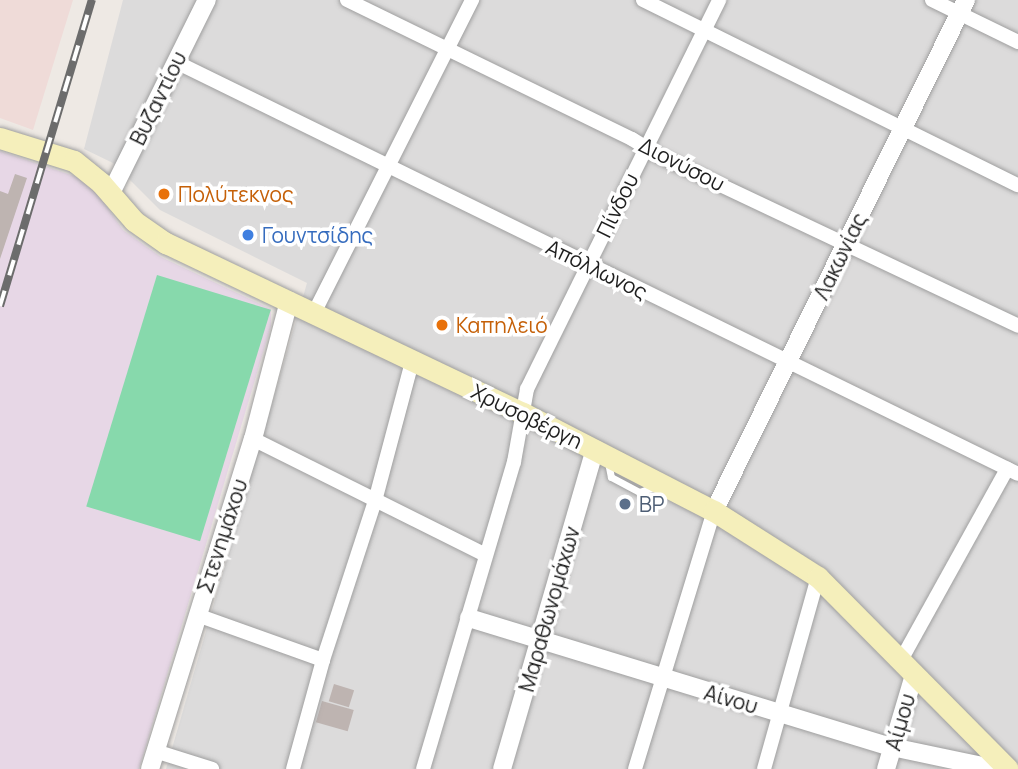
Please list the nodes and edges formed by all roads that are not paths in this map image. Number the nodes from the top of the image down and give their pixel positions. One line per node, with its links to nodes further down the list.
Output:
1 (207, 0): 11 (street, Βυζαντίου)
2 (347, 0): 10 (street, Διονύσου)
3 (472, 0): 10 (street)
4 (643, 0): 8 (street)
5 (719, 0): 8 (street, Πίνδου)
6 (932, 0): 7 (street)
7 (963, 7): 9 (street); 12 (street, Λακωνίας)
8 (704, 30): 12 (street); 14 (street, Πίνδου)
9 (1018, 43)
10 (447, 49): 14 (street, Διονύσου); 15 (street)
11 (176, 62): 15 (street, Απόλλωνος); 17 (street, Βυζαντίου)
12 (903, 128): 16 (street); 18 (street, Λακωνίας)
13 (0, 138): 17 (main road, Χρυσοβέργη)
14 (646, 147): 18 (street, Διονύσου); 19 (street, Πίνδου)
15 (388, 166): 19 (street, Απόλλωνος); 21 (street)
16 (1018, 185)
17 (110, 195): 20 (main road, Χρυσοβέργη)
18 (846, 244): 22 (street, Διονύσου); 24 (street, Λακωνίας)
19 (588, 265): 24 (street, Απόλλωνος); 25 (street, Πίνδου)
20 (289, 302): 21 (main road, Χρυσοβέργη); 26 (street, Στενημάχου)
21 (314, 313): 23 (main road, Χρυσοβέργη)
22 (1018, 326)
23 (412, 362): 25 (main road, Χρυσοβέργη); 29 (street)
24 (787, 362): 28 (street, Απόλλωνος); 30 (street, Λακωνίας)
25 (523, 413): 27 (main road, Χρυσοβέργη); 31 (street, Πίνδου)
26 (253, 439): 29 (street); 33 (street, Στενημάχου)
27 (600, 452): 30 (main road, Χρυσοβέργη); 35 (street, Μαραθωνομάχων)
28 (1013, 472): 37 (street)
29 (374, 501): 31 (street); 36 (street)
30 (714, 511): 32 (main road, Χρυσοβέργη); 38 (street)
31 (486, 555): 34 (street, Πίνδου)
32 (818, 577): 37 (main road, Χρυσοβέργη); 39 (street)
33 (197, 615): 36 (street); 41 (street, Στενημάχου)
34 (469, 618): 35 (street, Αίνου); 45 (street, Πίνδου)
35 (541, 641): 38 (street, Αίνου); 46 (street, Μαραθωνομάχων)
36 (323, 660): 44 (street)
37 (907, 668): 40 (street, Αίμου); 51 (main road, Χρυσοβέργη)
38 (663, 679): 39 (street, Αίνου); 47 (street)
39 (780, 713): 40 (street, Αίνου); 48 (street)
40 (892, 747): 49 (street, Αίμου); 50 (street, Αίνου)
41 (155, 751): 42 (street, Στενημάχου); 43 (street)
42 (150, 769)
43 (212, 769)
44 (292, 769)
45 (423, 769)
46 (502, 769)
47 (635, 769)
48 (764, 769)
49 (886, 769)
50 (996, 769)
51 (1008, 769)

